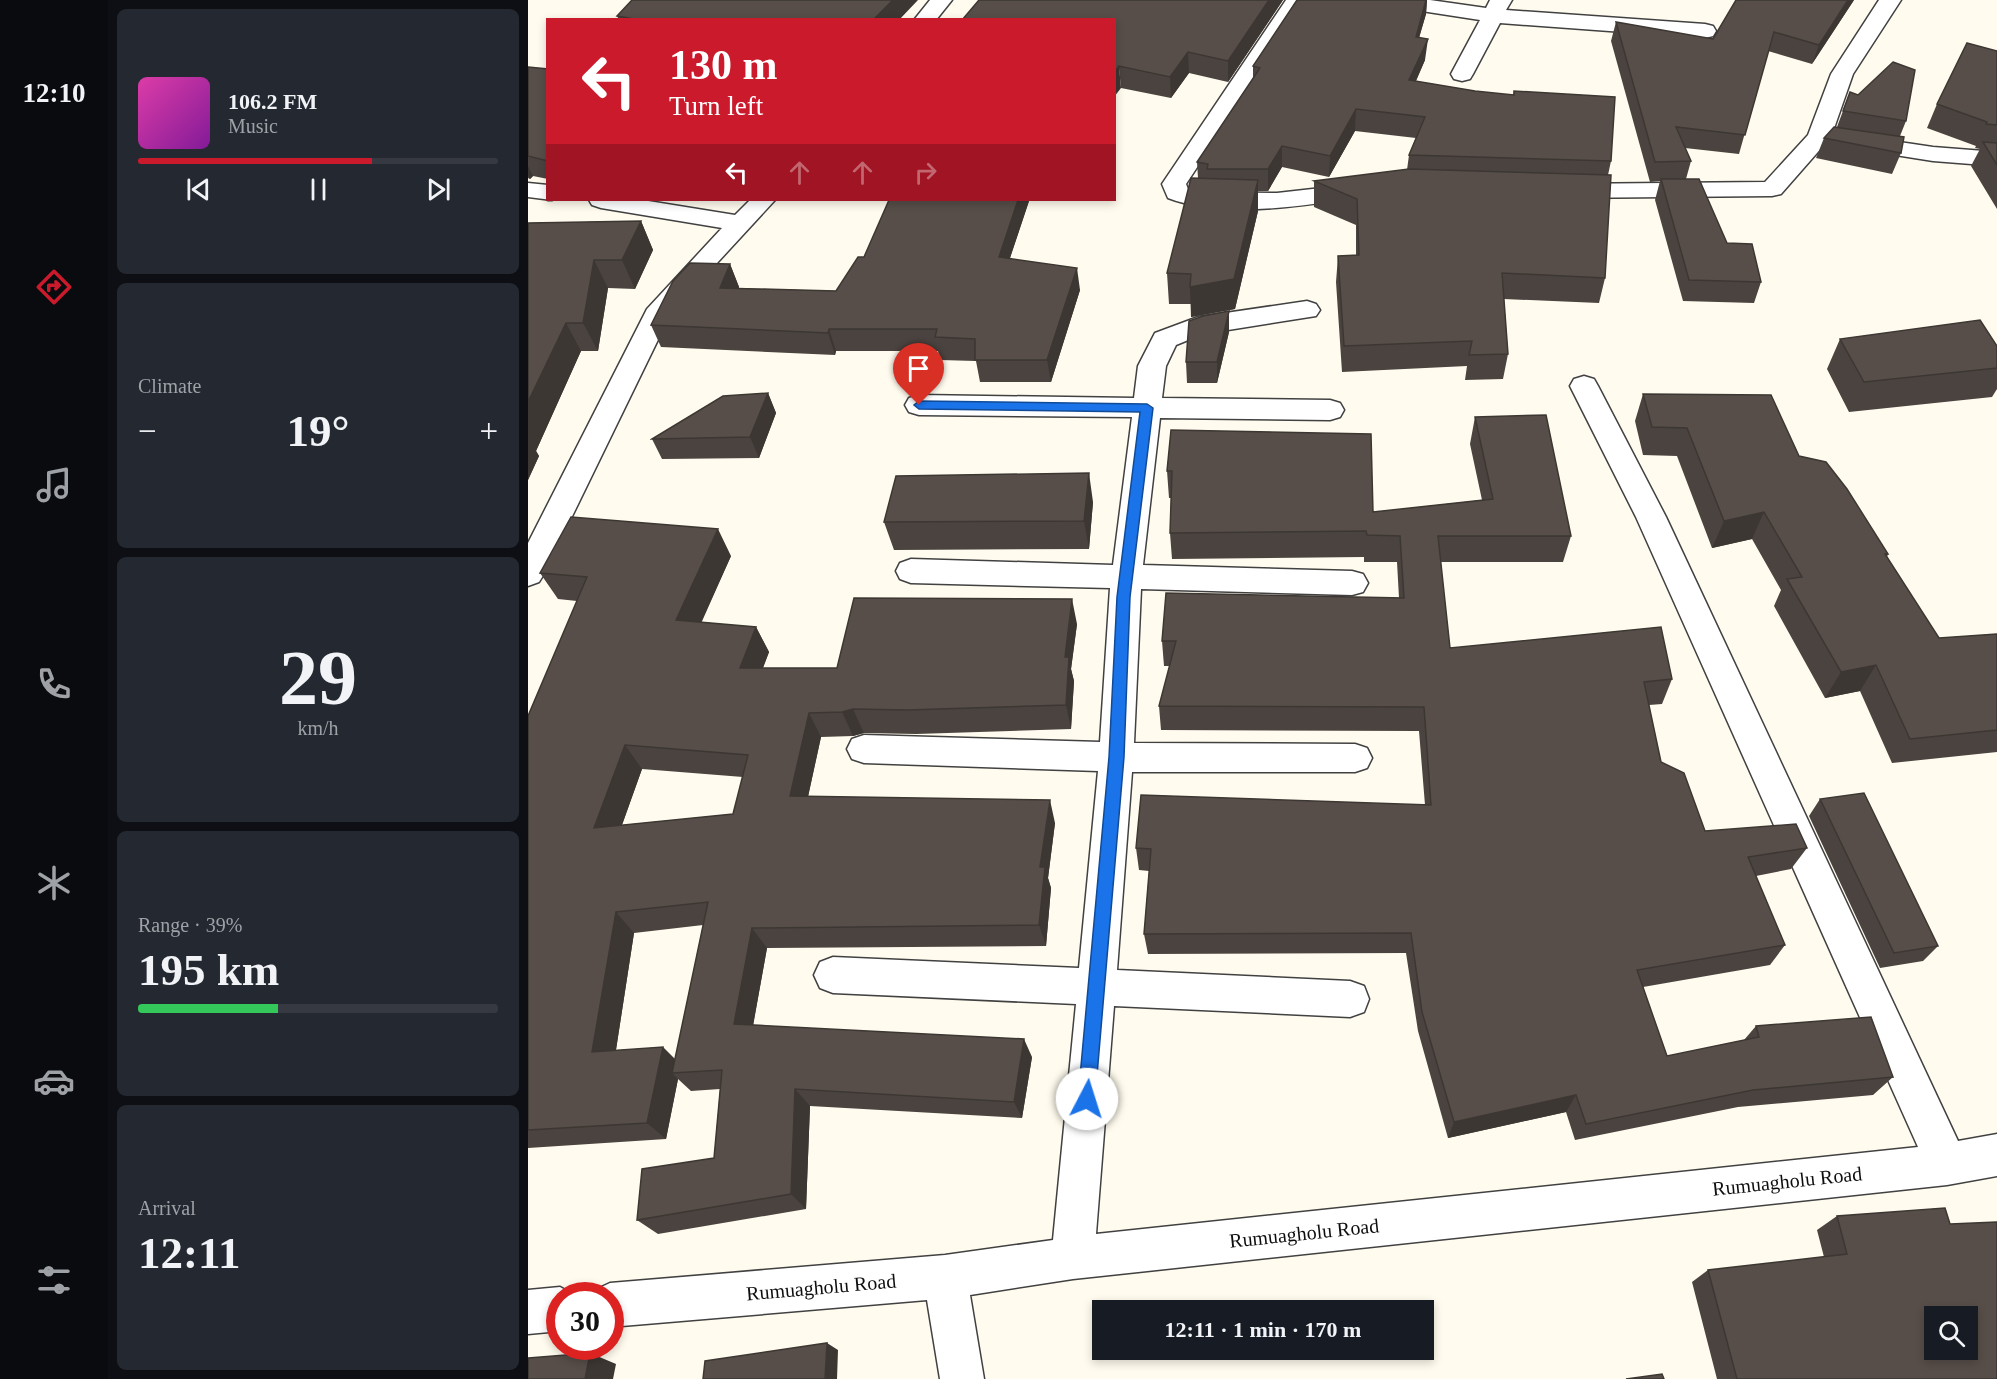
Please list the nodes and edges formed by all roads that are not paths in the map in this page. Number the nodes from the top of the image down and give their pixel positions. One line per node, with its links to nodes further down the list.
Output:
1 (941, 0): 6 (street)
2 (1296, 0): 11 (street)
3 (1389, 0): 5 (street)
4 (1890, 0): 9 (street)
5 (1497, 8): 7 (street); 8 (street)
6 (926, 18)
7 (1705, 31)
8 (1462, 74)
9 (1819, 137): 10 (street); 13 (street)
10 (1997, 159)
11 (1382, 188)
12 (528, 190): 14 (street)
13 (1541, 191)
14 (546, 193)
15 (607, 201): 17 (street)
16 (762, 201): 17 (street)
17 (741, 224): 24 (street)
18 (1307, 310): 21 (street)
19 (1584, 386): 34 (street)
20 (919, 405): 21 (street)
21 (1147, 408): 22 (street); 25 (street)
22 (1330, 410)
23 (911, 571): 25 (street)
24 (528, 574)
25 (1126, 577): 26 (street); 28 (street)
26 (1352, 583)
27 (864, 749): 28 (street)
28 (1116, 757): 29 (street); 31 (street)
29 (1355, 758)
30 (833, 975): 31 (street)
31 (1096, 986): 32 (street); 35 (street)
32 (1350, 999)
33 (1997, 1155): 34 (street, Rumuagholu Road)
34 (1947, 1164): 35 (street, Rumuagholu Road)
35 (1073, 1258): 36 (street, Rumuagholu Road)
36 (945, 1277): 37 (street, Rumuagholu Road); 40 (street)
37 (624, 1304)
38 (546, 1310): 39 (street)
39 (528, 1312)
40 (962, 1379)

